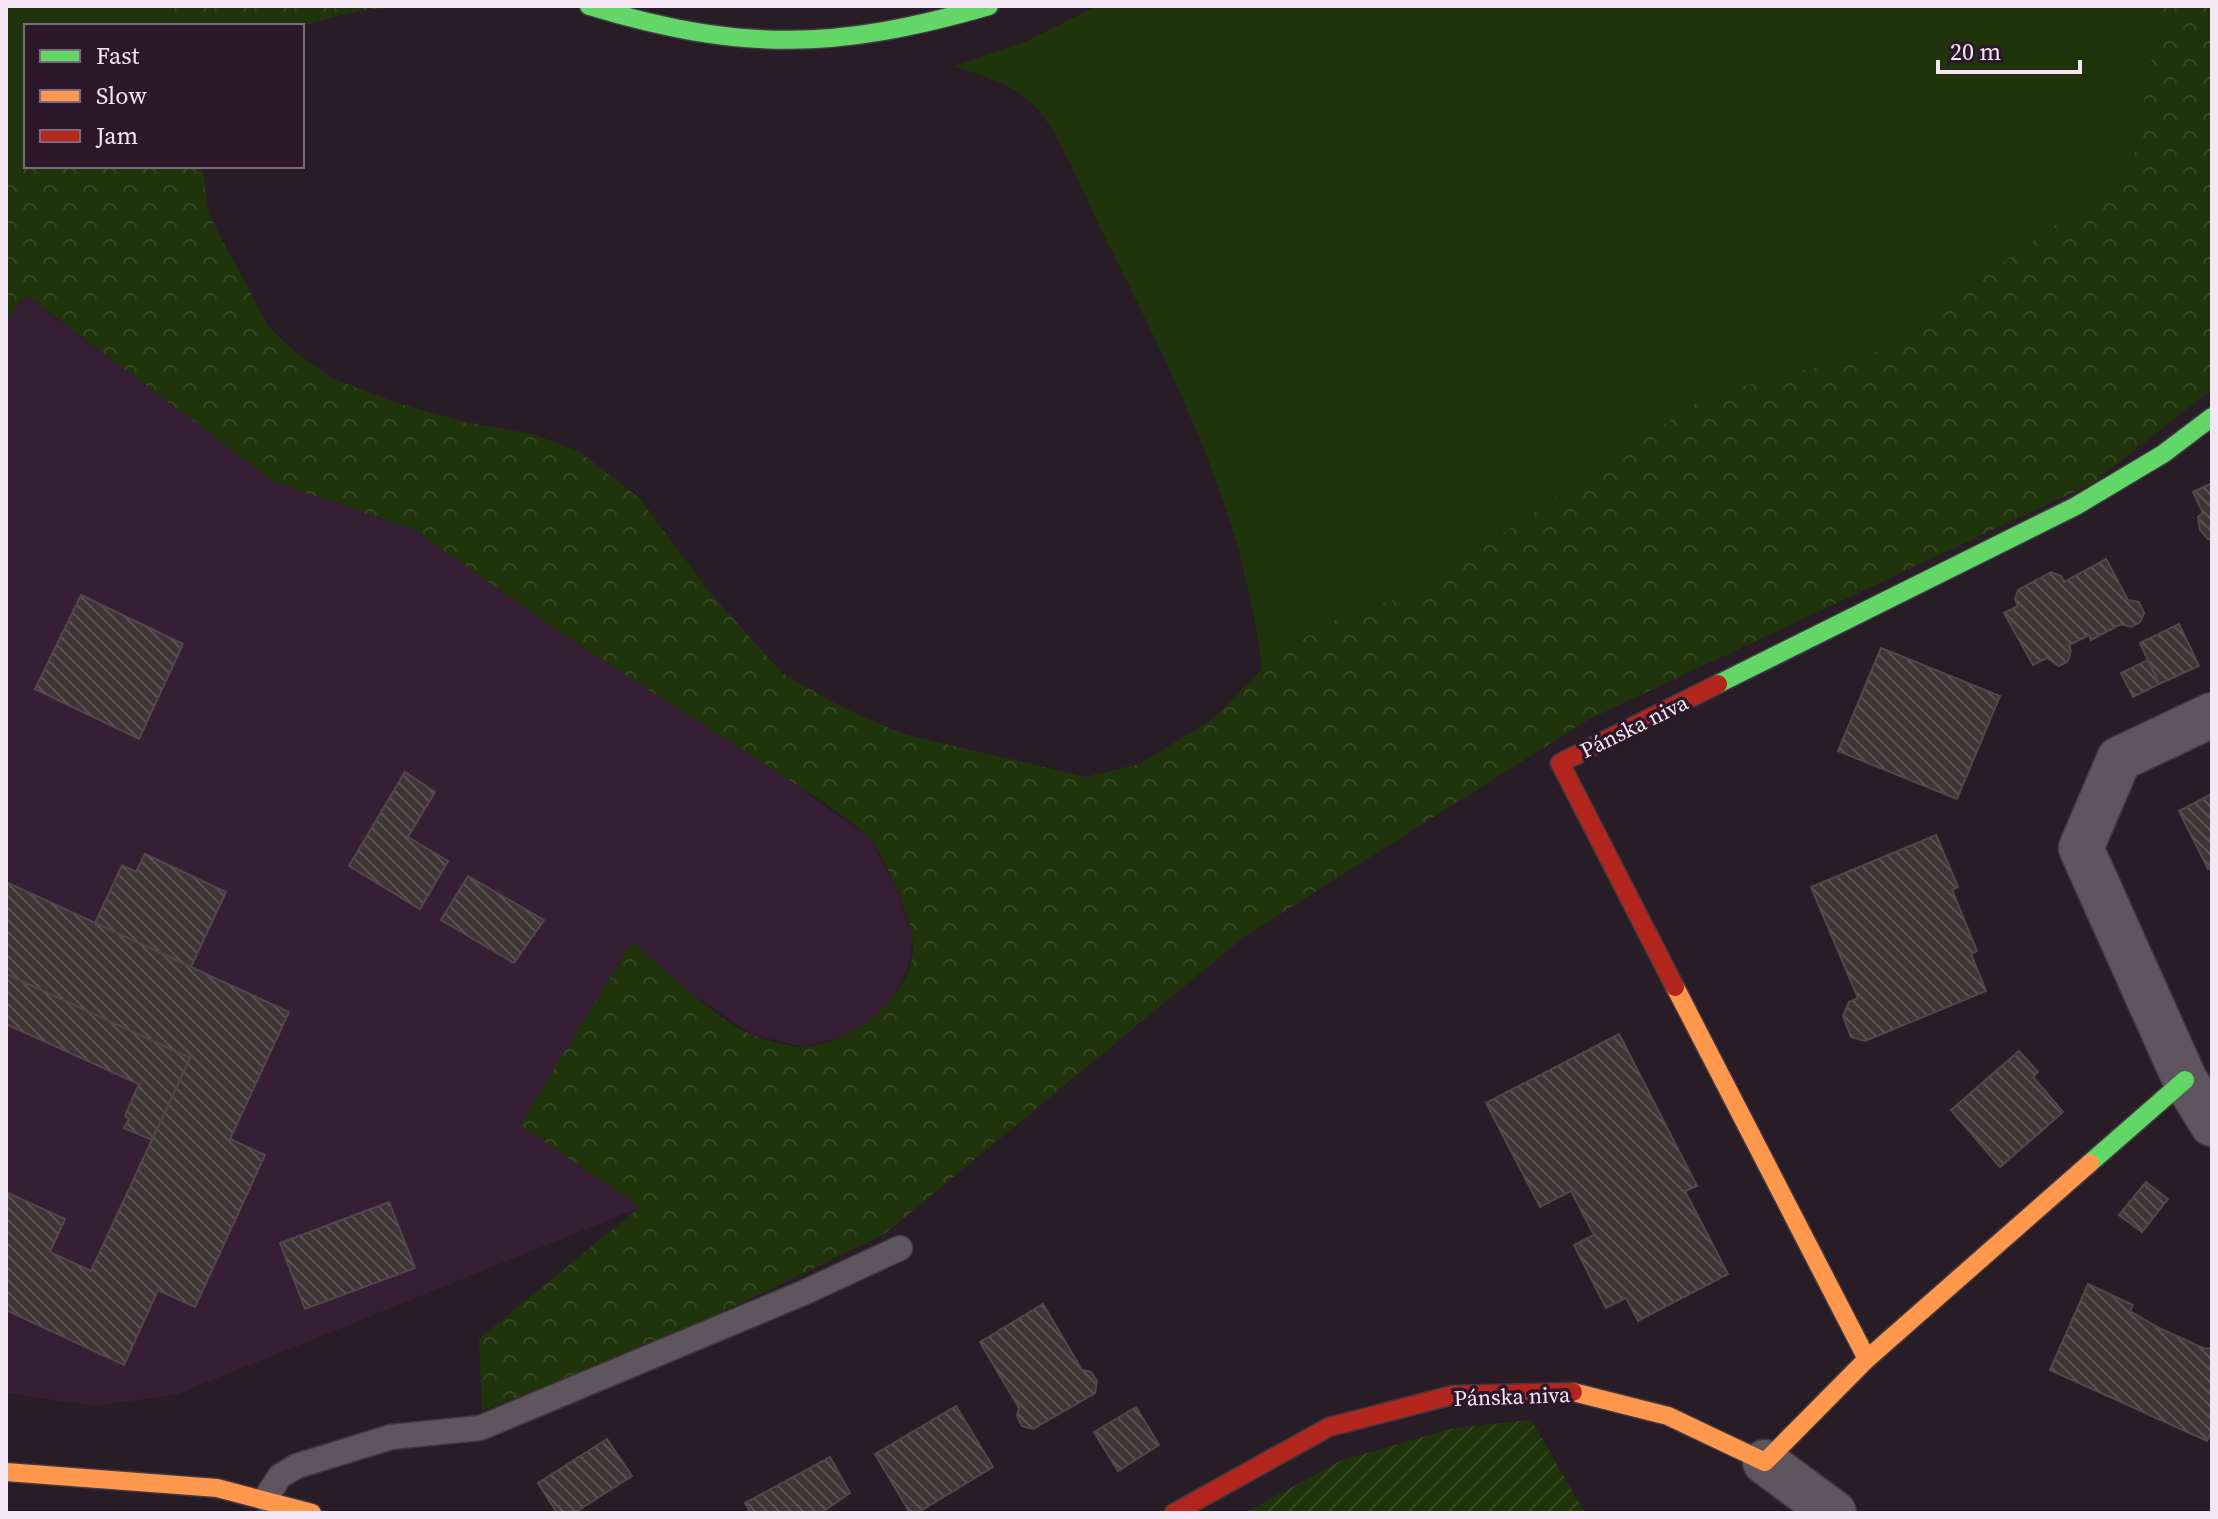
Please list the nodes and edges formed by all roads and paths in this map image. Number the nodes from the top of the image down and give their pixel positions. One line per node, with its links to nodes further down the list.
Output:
1 (589, 6): 2 (street)
2 (989, 6)
3 (2212, 417): 8 (street, Pánska niva)
4 (2212, 715): 5 (street)
5 (2185, 1080): 6 (street); 8 (street)
6 (2212, 1124)
7 (900, 1248): 11 (lane)
8 (1867, 1359): 9 (street)
9 (1765, 1462): 13 (street, Pánska niva); 14 (street)
10 (6, 1472): 11 (street)
11 (265, 1499): 12 (street)
12 (312, 1513)
13 (1174, 1513)
14 (1834, 1513)

